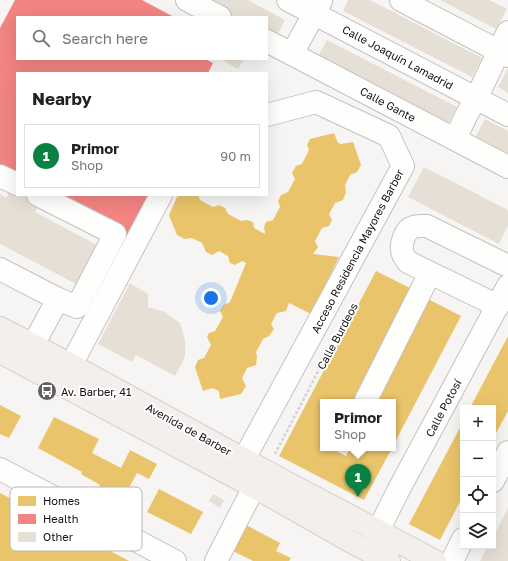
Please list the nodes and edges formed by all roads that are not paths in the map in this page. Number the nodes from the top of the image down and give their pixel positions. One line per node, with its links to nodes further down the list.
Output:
1 (187, 0): 5 (street)
2 (288, 0): 4 (street, Calle Joaquín Lamadrid)
3 (401, 0): 9 (street)
4 (318, 7): 8 (street); 10 (street, Calle Joaquín Lamadrid)
5 (218, 16)
6 (508, 32): 9 (street)
7 (268, 42): 8 (street, Calle Gante)
8 (292, 54): 13 (street, Calle Gante)
9 (504, 54): 10 (street)
10 (476, 99): 12 (street, Calle Joaquín Lamadrid); 13 (street)
11 (268, 115): 31 (street, Acceso Residencia Mayores Barber)
12 (508, 115)
13 (455, 140): 14 (street, Calle Gante)
14 (508, 167)
15 (0, 176): 16 (street)
16 (16, 184)
17 (40, 196): 23 (street)
18 (159, 196): 28 (street)
19 (508, 266): 21 (street)
20 (0, 269): 23 (street)
21 (430, 273): 24 (street); 29 (street)
22 (508, 286): 24 (street, Calle Potosí)
23 (58, 299): 26 (street)
24 (498, 306): 36 (street, Calle Potosí)
25 (0, 328): 26 (main road, Avenida de Barber)
26 (33, 345): 28 (main road, Avenida de Barber)
27 (0, 352): 35 (main road, Avenida de Barber)
28 (71, 365): 31 (main road, Avenida de Barber)
29 (367, 399)
30 (508, 452): 33 (street)
31 (244, 459): 36 (main road, Avenida de Barber)
32 (0, 469): 34 (street)
33 (495, 477)
34 (34, 487)
35 (254, 487): 39 (main road, Avenida de Barber); 41 (street)
36 (378, 531): 39 (street, Avenida de Barber); 42 (main road, Avenida de Barber)
37 (142, 544): 40 (street)
38 (460, 545): 43 (street)
39 (383, 558)
40 (174, 561)
41 (216, 561)
42 (435, 561)
43 (452, 561)

